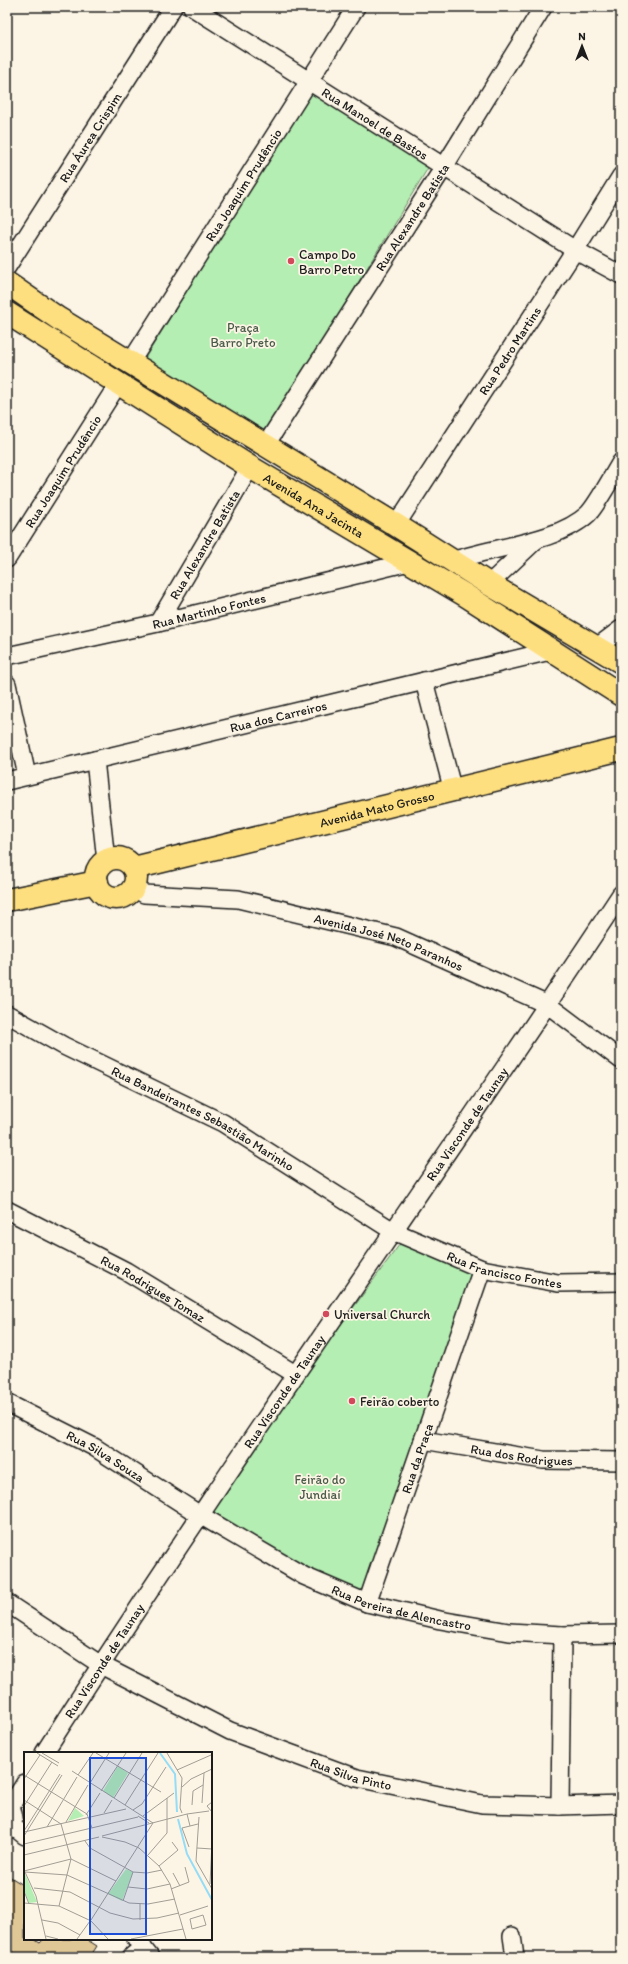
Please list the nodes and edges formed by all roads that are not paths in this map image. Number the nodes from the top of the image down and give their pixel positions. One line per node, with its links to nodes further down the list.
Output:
1 (173, 7): 9 (street, Rua Áurea Crispim)
2 (192, 7): 5 (street, Rua Manoel de Bastos)
3 (356, 7): 5 (street, Rua Joaquim Prudêncio)
4 (543, 7): 6 (street, Rua Alexandre Batista)
5 (309, 82): 6 (street, Rua Manoel de Bastos); 15 (street, Rua Joaquim Prudêncio)
6 (444, 167): 8 (street, Rua Manoel de Bastos); 17 (street, Rua Alexandre Batista)
7 (621, 176): 8 (street, Rua Pedro Martins)
8 (576, 250): 10 (street, Rua Manoel de Bastos); 22 (street, Rua Pedro Martins)
9 (7, 267)
10 (621, 275)
11 (7, 283): 13 (main road, Avenida Ana Jacinta)
12 (7, 313): 14 (main road, Avenida Ana Jacinta)
13 (59, 320): 14 (main road); 15 (main road, Avenida Ana Jacinta)
14 (47, 338): 16 (main road, Avenida Ana Jacinta)
15 (130, 363): 17 (main road, Avenida Ana Jacinta)
16 (118, 384): 19 (main road, Avenida Ana Jacinta); 24 (street, Rua Joaquim Prudêncio)
17 (265, 446): 20 (main road, Avenida Ana Jacinta)
18 (621, 462): 23 (street)
19 (250, 467): 21 (main road, Avenida Ana Jacinta); 28 (street, Rua Alexandre Batista)
20 (342, 492): 21 (main road); 22 (main road, Avenida Ana Jacinta)
21 (327, 512): 26 (main road, Avenida Ana Jacinta)
22 (396, 525): 25 (main road, Avenida Ana Jacinta)
23 (537, 539): 25 (street); 27 (street)
24 (7, 559)
25 (452, 561): 27 (main road, Avenida Ana Jacinta)
26 (409, 562): 28 (street, Rua Martinho Fontes); 31 (main road, Avenida Ana Jacinta)
27 (489, 584): 30 (main road, Avenida Ana Jacinta)
28 (158, 623): 32 (street, Rua Martinho Fontes)
29 (621, 629): 30 (street)
30 (597, 647): 33 (main road, Avenida Ana Jacinta)
31 (550, 651): 35 (street, Rua dos Carreiros); 37 (main road, Avenida Ana Jacinta)
32 (7, 656)
33 (621, 662)
34 (621, 668): 37 (main road)
35 (424, 682): 39 (street, Rua dos Carreiros); 42 (street)
36 (7, 684): 40 (street)
37 (615, 691)
38 (621, 749): 42 (main road, Avenida Mato Grosso)
39 (95, 760): 40 (street, Rua dos Carreiros); 43 (street)
40 (26, 776): 41 (street, Rua dos Carreiros)
41 (7, 781)
42 (453, 792): 44 (main road, Avenida Mato Grosso)
43 (106, 861): 44 (main road); 45 (main road)
44 (134, 877): 45 (main road); 48 (street, Avenida José Neto Paranhos)
45 (97, 882): 47 (main road)
46 (621, 894): 48 (street, Rua Visconde de Taunay)
47 (7, 900)
48 (548, 1005): 50 (street, Avenida José Neto Paranhos); 52 (street, Rua Visconde de Taunay)
49 (7, 1014): 52 (street, Rua Bandeirantes Sebastião Marinho)
50 (621, 1060)
51 (7, 1210): 55 (street, Rua Rodrigues Tomaz)
52 (393, 1231): 53 (street, Rua Francisco Fontes); 55 (street, Rua Visconde de Taunay)
53 (482, 1269): 54 (street, Rua Francisco Fontes); 57 (street, Rua da Praça)
54 (621, 1282)
55 (295, 1374): 59 (street, Rua Visconde de Taunay)
56 (7, 1403): 59 (street, Rua Silva Souza)
57 (423, 1440): 58 (street, Rua dos Rodrigues); 61 (street, Rua da Praça)
58 (621, 1461)
59 (200, 1515): 61 (street, Rua Pereira de Alencastro); 64 (street, Rua Visconde de Taunay)
60 (7, 1603): 64 (street, Rua Silva Pinto)
61 (367, 1603): 63 (street, Rua Pereira de Alencastro)
62 (621, 1634): 63 (street, Rua Pereira de Alencastro)
63 (562, 1635): 68 (street)
64 (101, 1665): 65 (street, Rua Visconde de Taunay); 68 (street, Rua Silva Pinto)
65 (45, 1752)
66 (24, 1784): 69 (street)
67 (621, 1804): 68 (street, Rua Silva Pinto)
68 (560, 1806)
69 (8, 1807): 70 (street)
70 (9, 1826): 71 (street)
71 (24, 1835)
72 (512, 1936): 73 (street)
73 (515, 1957)

